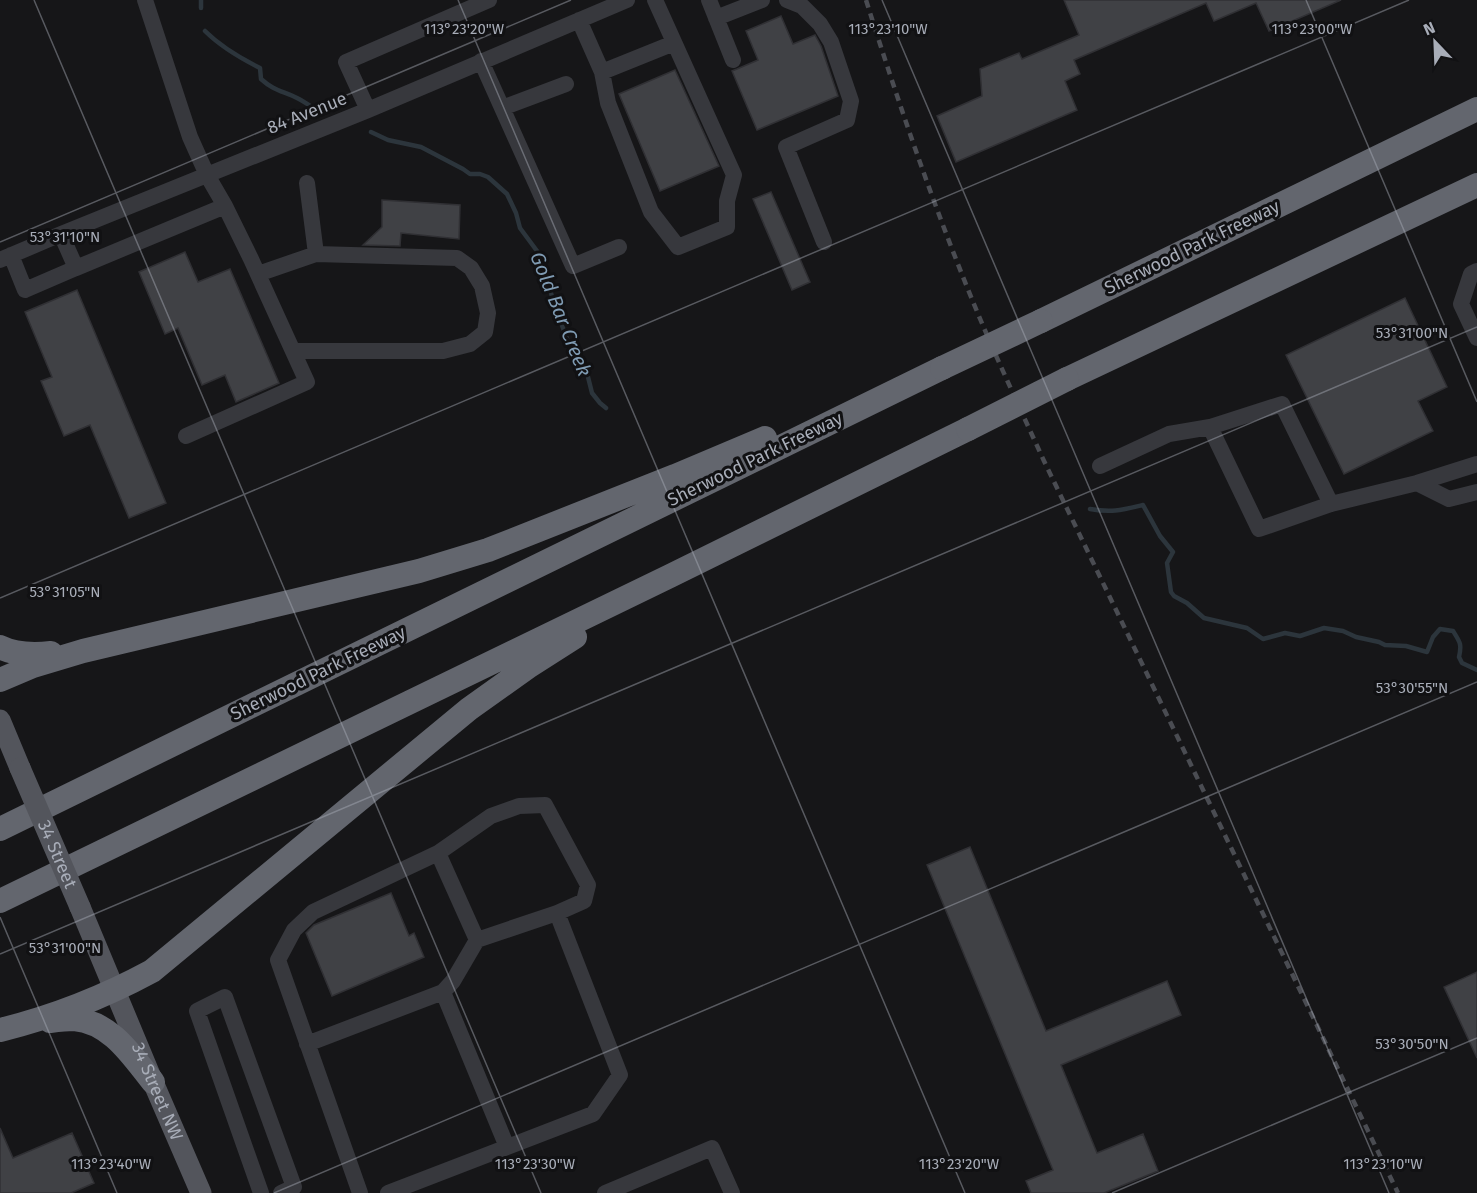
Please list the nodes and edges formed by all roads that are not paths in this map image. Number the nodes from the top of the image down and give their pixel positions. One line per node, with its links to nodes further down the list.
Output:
1 (145, 0): 18 (street)
2 (489, 0): 17 (street)
3 (627, 0): 9 (street, 84 Avenue)
4 (656, 0): 10 (street)
5 (709, 0): 8 (street)
6 (762, 0): 8 (street)
7 (787, 0): 23 (street)
8 (716, 18): 11 (street)
9 (579, 20): 12 (street, 84 Avenue); 13 (street)
10 (674, 43): 13 (street); 13 (street)
11 (733, 60)
12 (481, 61): 15 (street); 17 (street, 84 Avenue)
13 (602, 72)
14 (566, 84): 15 (street)
15 (502, 108): 24 (street)
16 (1477, 109): 32 (highway, Sherwood Park Freeway, bridge)
17 (368, 110): 18 (street, 84 Avenue)
18 (207, 175): 21 (street); 22 (street, 84 Avenue)
19 (307, 183): 25 (street)
20 (1477, 185): 40 (highway, bridge)
21 (225, 206): 27 (street); 29 (street)
22 (61, 234): 26 (street, 84 Avenue); 27 (street)
23 (824, 242)
24 (620, 247)
25 (316, 254): 29 (street); 31 (street)
26 (5, 258): 27 (street)
27 (76, 268)
28 (1477, 271): 30 (street)
29 (258, 274): 31 (street)
30 (1477, 338)
31 (293, 351): 34 (street)
32 (894, 391): 42 (highway); 45 (highway, Sherwood Park Freeway)
33 (1210, 428): 36 (street); 39 (street); 39 (street)
34 (186, 436)
35 (1477, 464): 37 (street)
36 (1100, 466)
37 (1417, 483): 38 (street); 39 (street)
38 (1477, 492)
39 (1331, 504)
40 (670, 576): 47 (highway); 50 (highway)
41 (0, 647): 42 (highway)
42 (83, 651): 43 (highway)
43 (0, 680)
44 (0, 720): 50 (main road, 34 Street, bridge)
45 (0, 829)
46 (438, 853): 48 (street); 49 (street); 54 (street)
47 (0, 901)
48 (557, 913): 49 (street); 56 (street)
49 (477, 940): 51 (street)
50 (115, 989): 52 (highway); 55 (main road, 34 Street NW)
51 (443, 992): 54 (street); 56 (street)
52 (33, 1022): 53 (highway); 55 (highway)
53 (0, 1030)
54 (307, 1044): 60 (street)
55 (153, 1082): 57 (main road, 34 Street NW)
56 (507, 1147): 61 (street)
57 (201, 1193)
58 (261, 1193): 59 (street)
59 (281, 1193)
60 (360, 1193)
61 (388, 1193)
62 (605, 1193): 63 (street)
63 (732, 1193)

